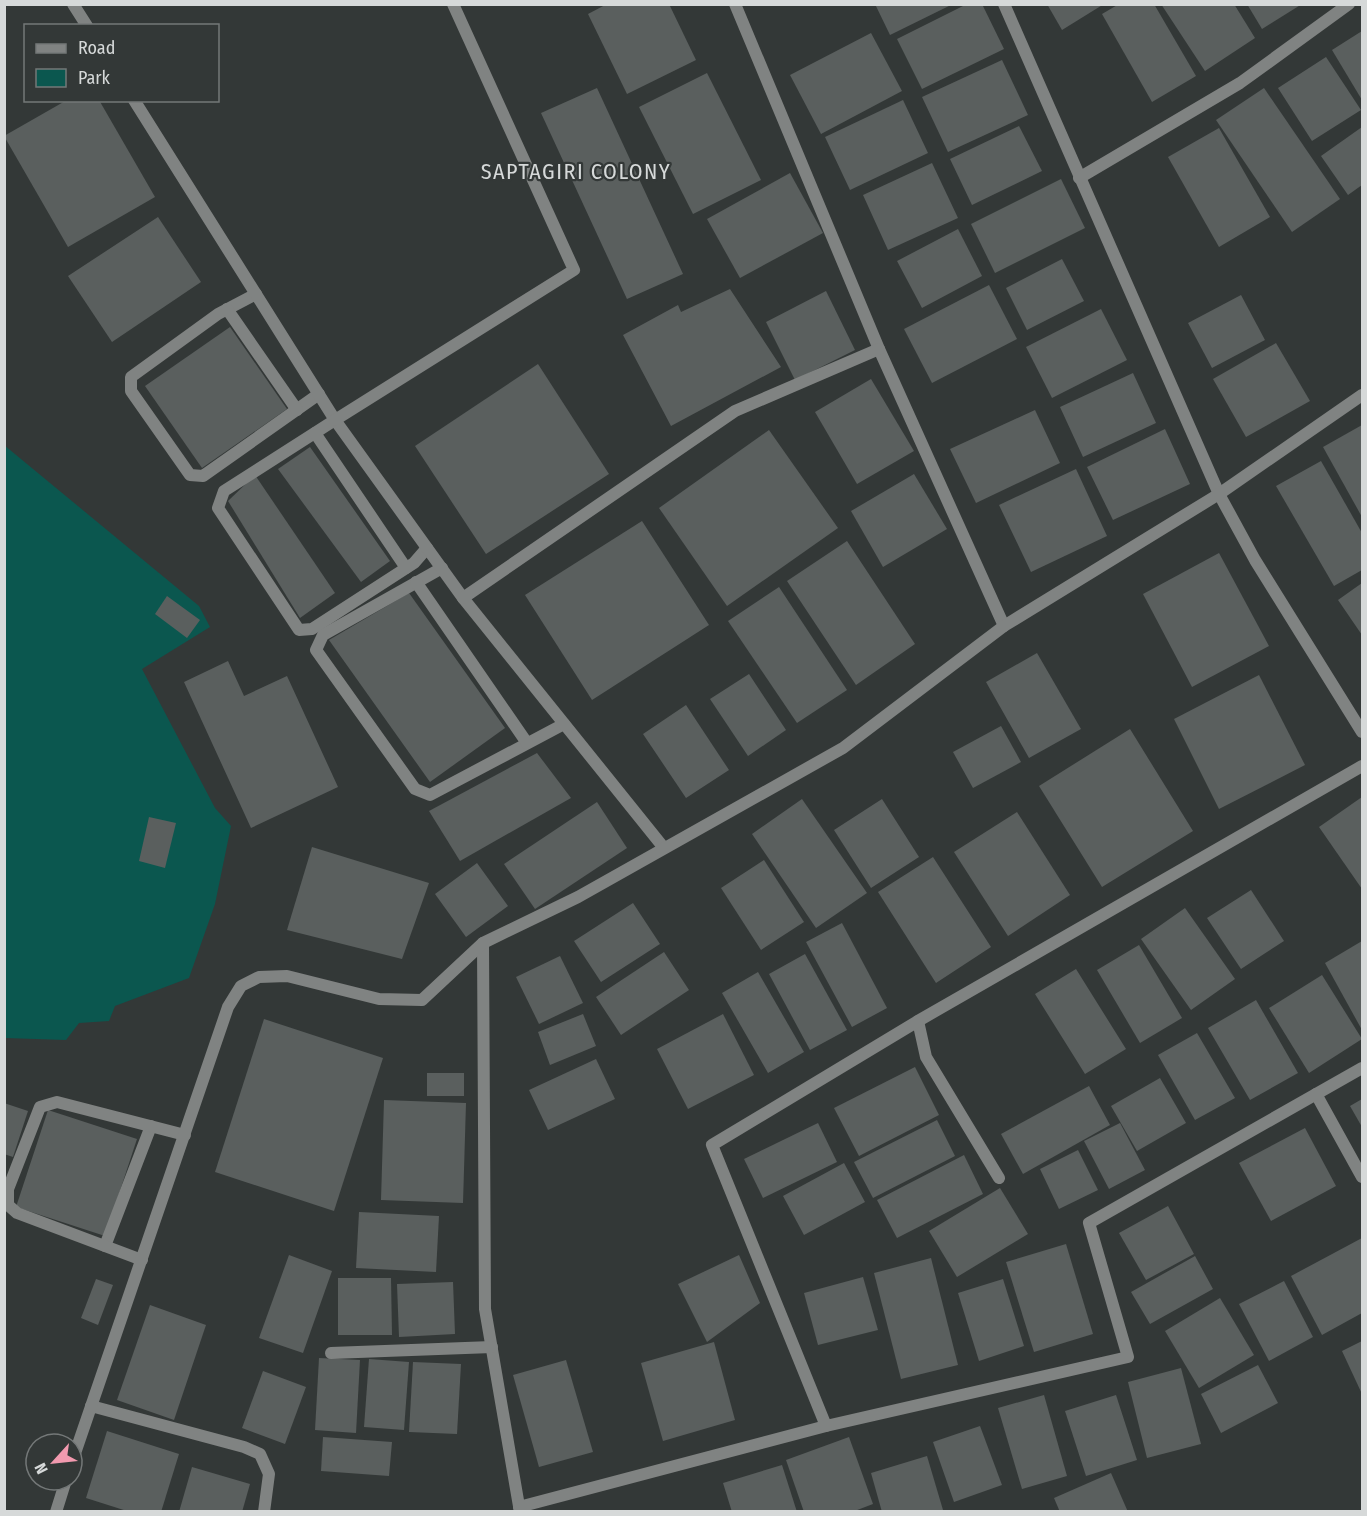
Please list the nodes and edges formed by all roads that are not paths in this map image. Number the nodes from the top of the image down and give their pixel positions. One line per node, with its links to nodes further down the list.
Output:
1 (73, 4): 6 (street)
2 (453, 4): 15 (street)
3 (735, 4): 11 (street)
4 (1004, 4): 8 (street)
5 (1349, 4): 8 (street)
6 (86, 24)
7 (135, 102): 9 (street)
8 (1079, 178): 17 (street)
9 (255, 294): 10 (street); 12 (street)
10 (227, 309): 14 (street); 14 (street)
11 (879, 349): 22 (street); 23 (street)
12 (319, 394): 14 (street); 15 (street)
13 (1362, 395): 17 (street)
14 (297, 410)
15 (335, 420): 16 (street); 18 (street)
16 (315, 433): 19 (street); 19 (street)
17 (1219, 494): 23 (street); 25 (street)
18 (427, 548): 19 (street); 20 (street)
19 (406, 568)
20 (442, 568): 21 (street); 22 (street)
21 (416, 582): 26 (street); 26 (street)
22 (463, 598): 24 (street)
23 (1004, 626): 28 (street)
24 (564, 723): 26 (street); 28 (street)
25 (1362, 732)
26 (527, 743)
27 (1362, 766): 30 (street)
28 (664, 848): 29 (street)
29 (483, 943): 34 (street); 39 (street)
30 (918, 1022): 36 (street); 42 (street)
31 (1362, 1068): 32 (street)
32 (1316, 1094): 35 (street); 42 (street)
33 (151, 1126): 34 (street); 37 (street); 37 (street)
34 (185, 1135): 38 (street)
35 (1362, 1177)
36 (999, 1178)
37 (105, 1246): 38 (street)
38 (142, 1260): 41 (street)
39 (492, 1347): 40 (street); 45 (street)
40 (331, 1353)
41 (91, 1406): 43 (street); 47 (street)
42 (826, 1426): 45 (street)
43 (82, 1432)
44 (62, 1492): 46 (street)
45 (519, 1509)
46 (56, 1512)
47 (264, 1512)

